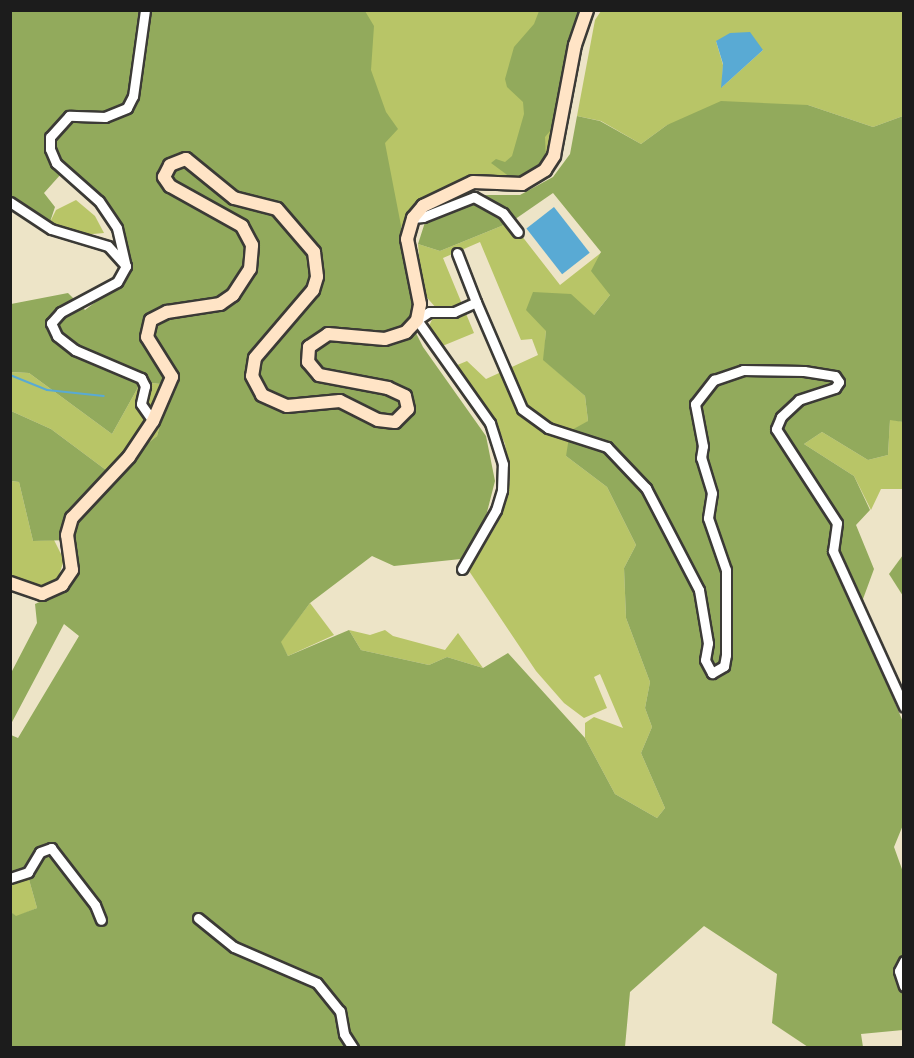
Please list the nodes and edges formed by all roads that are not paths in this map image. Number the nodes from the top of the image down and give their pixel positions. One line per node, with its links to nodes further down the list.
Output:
1 (145, 10): 7 (street)
2 (587, 10): 4 (street)
3 (10, 202): 7 (street)
4 (413, 218): 5 (street); 9 (street)
5 (518, 232)
6 (457, 253): 8 (street)
7 (126, 266): 10 (street)
8 (476, 302): 9 (street); 13 (street)
9 (417, 320): 10 (street); 11 (street)
10 (153, 421): 12 (street)
11 (462, 569)
12 (10, 583)
13 (903, 707)
14 (10, 878): 16 (street)
15 (198, 918): 19 (street)
16 (101, 920)
17 (903, 961): 18 (street)
18 (903, 986)
19 (353, 1047)

